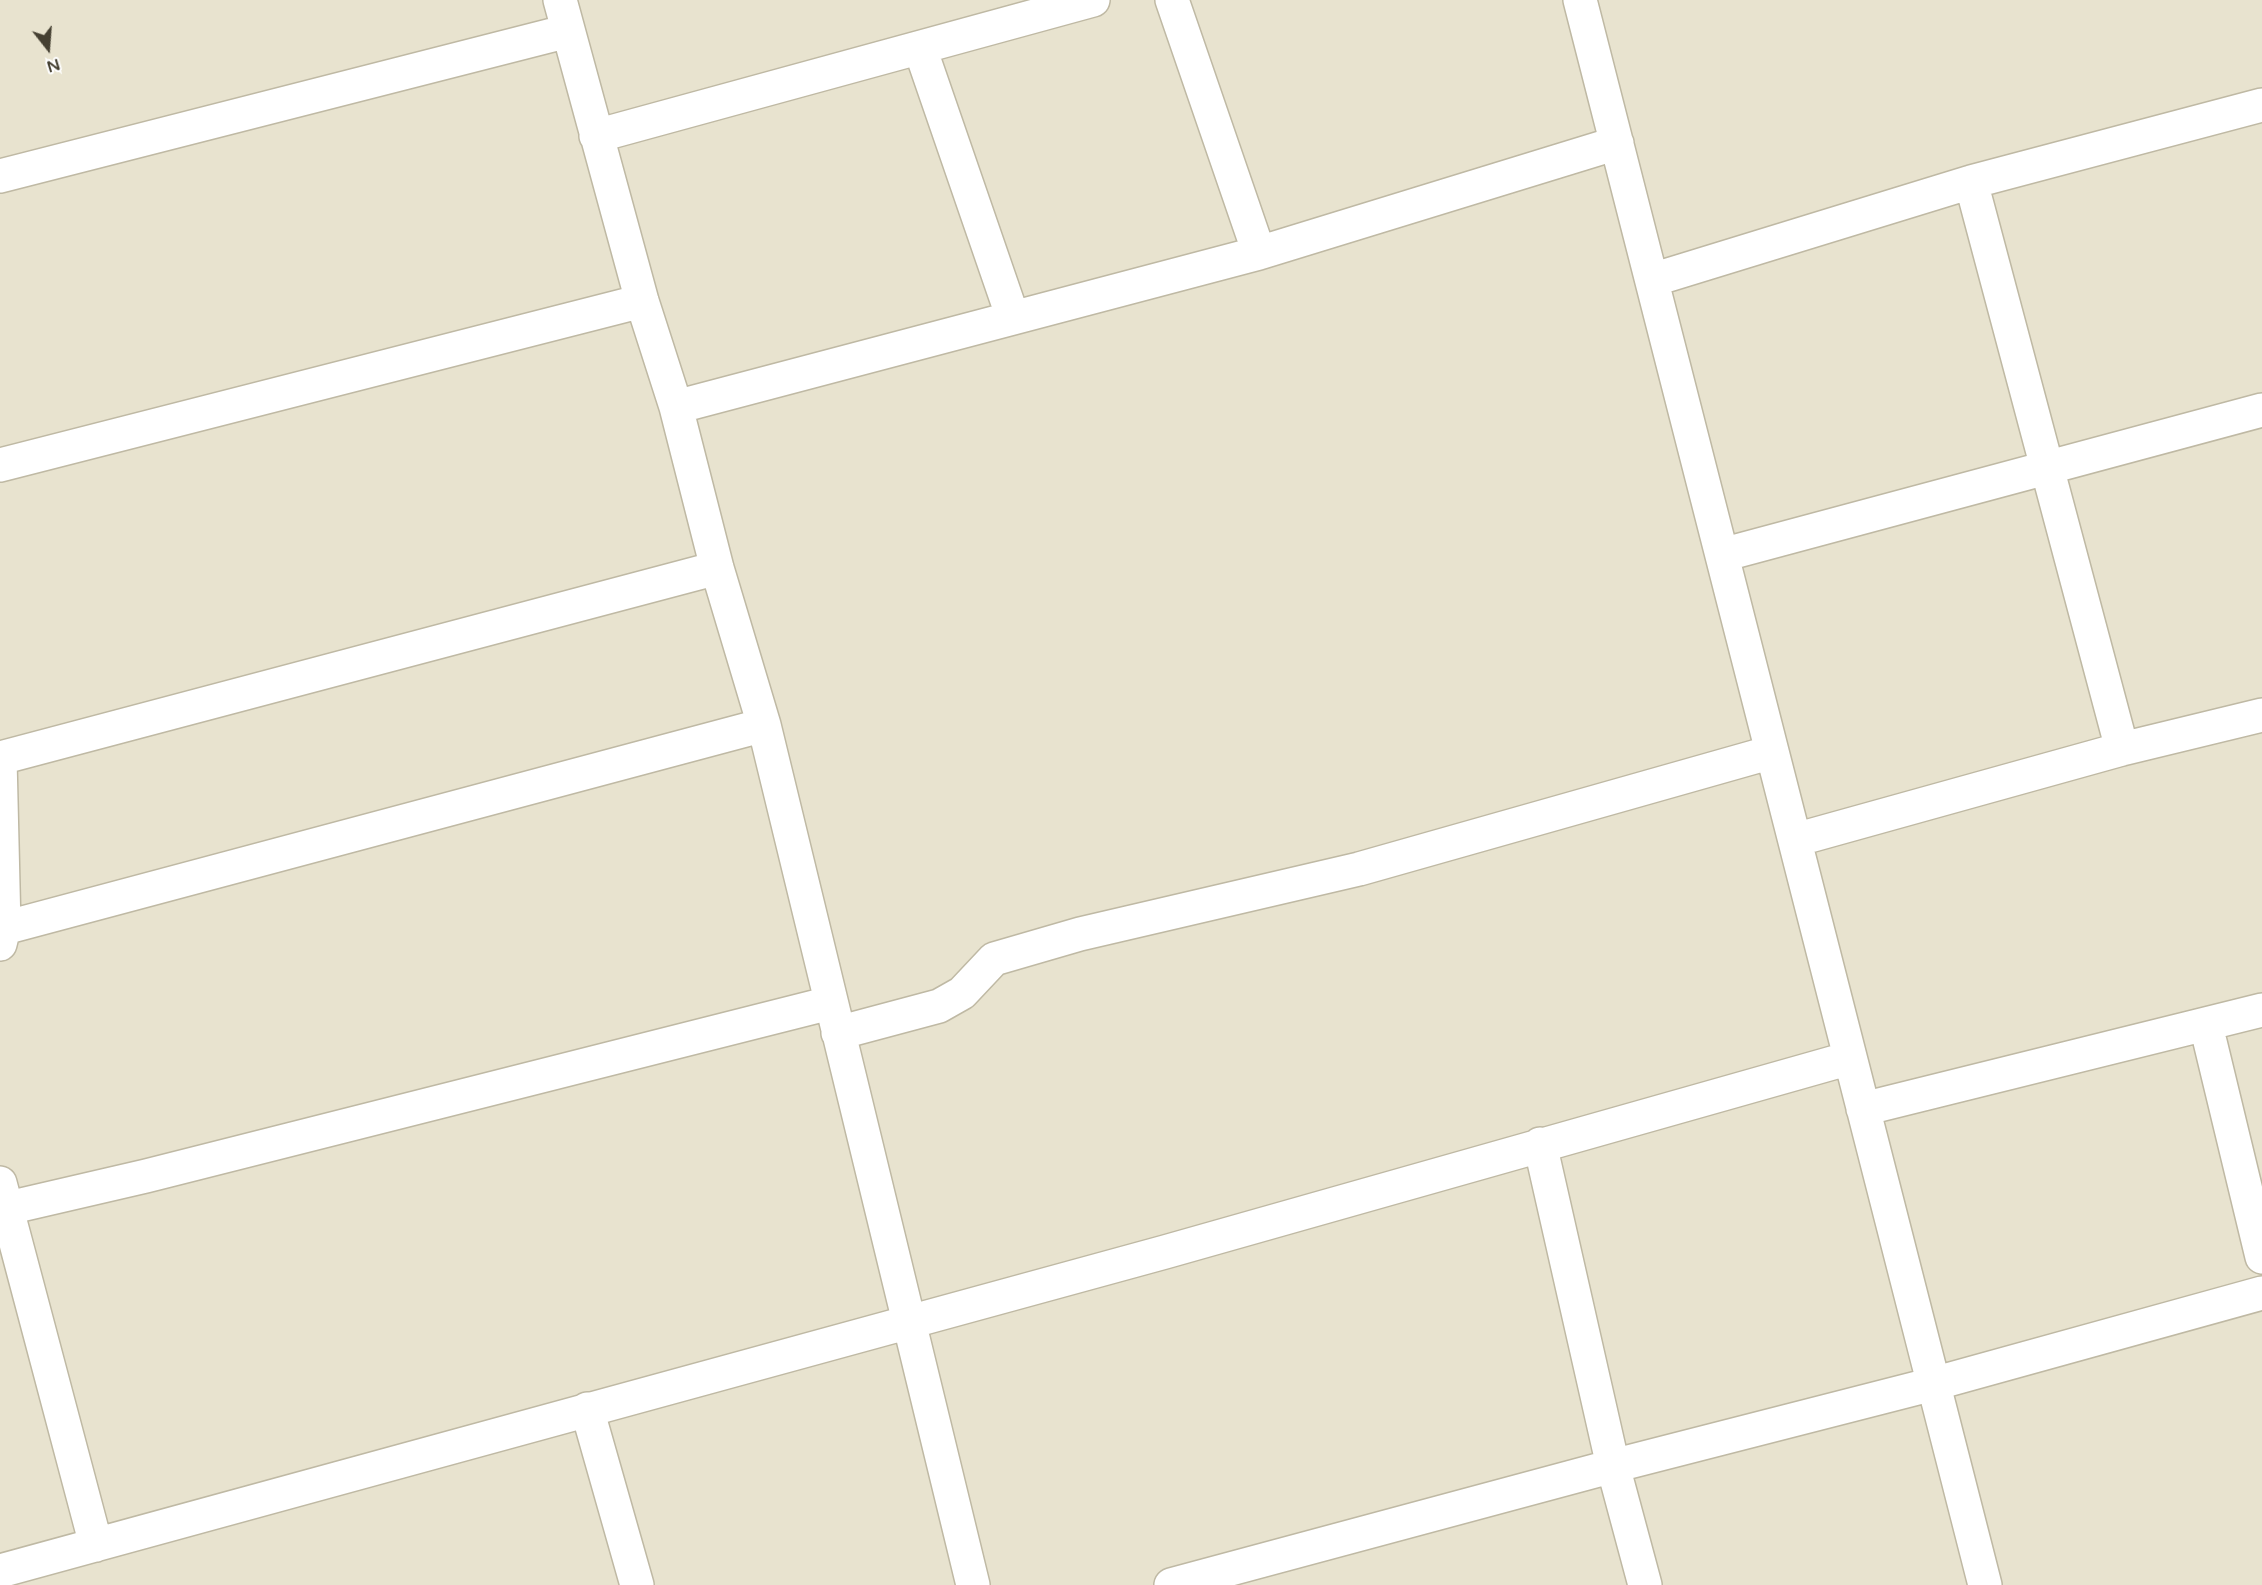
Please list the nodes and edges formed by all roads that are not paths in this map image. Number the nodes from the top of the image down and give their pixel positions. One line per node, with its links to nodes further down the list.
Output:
1 (560, 0): 5 (street)
2 (1093, 0): 6 (street)
3 (1172, 0): 12 (street)
4 (1580, 0): 9 (street)
5 (568, 32): 8 (street); 10 (street)
6 (920, 48): 8 (street); 15 (street)
7 (2262, 105): 11 (street)
8 (596, 136): 14 (street)
9 (1617, 143): 12 (street); 13 (street)
10 (0, 176)
11 (1971, 182): 13 (street); 19 (street)
12 (1259, 253): 15 (street)
13 (1652, 280): 20 (street)
14 (642, 301): 16 (street); 18 (street)
15 (1013, 318): 16 (street)
16 (676, 407): 21 (street)
17 (2262, 410): 19 (street)
18 (0, 465)
19 (2047, 469): 20 (street); 24 (street)
20 (1722, 555): 25 (street)
21 (717, 568): 23 (street); 26 (street)
22 (2262, 715): 24 (street)
23 (764, 725): 28 (street); 30 (street)
24 (2122, 749): 27 (street)
25 (1772, 752): 27 (street); 30 (street)
26 (0, 758): 28 (street)
27 (1795, 840): 32 (street)
28 (2, 936)
29 (2262, 1010): 31 (street)
30 (834, 1018): 35 (street); 38 (street)
31 (2206, 1025): 33 (street); 36 (street)
32 (1850, 1058): 33 (street); 34 (street)
33 (1863, 1109): 39 (street)
34 (1540, 1144): 38 (street); 41 (street)
35 (4, 1196): 42 (street)
36 (2262, 1257)
37 (2262, 1293): 39 (street)
38 (908, 1323): 40 (street); 45 (street)
39 (1933, 1384): 41 (street); 48 (street)
40 (587, 1409): 42 (street); 44 (street)
41 (1613, 1466): 46 (street); 47 (street)
42 (96, 1545): 43 (street)
43 (0, 1571)
44 (637, 1585)
45 (973, 1585)
46 (1170, 1585)
47 (1645, 1585)
48 (1984, 1585)

